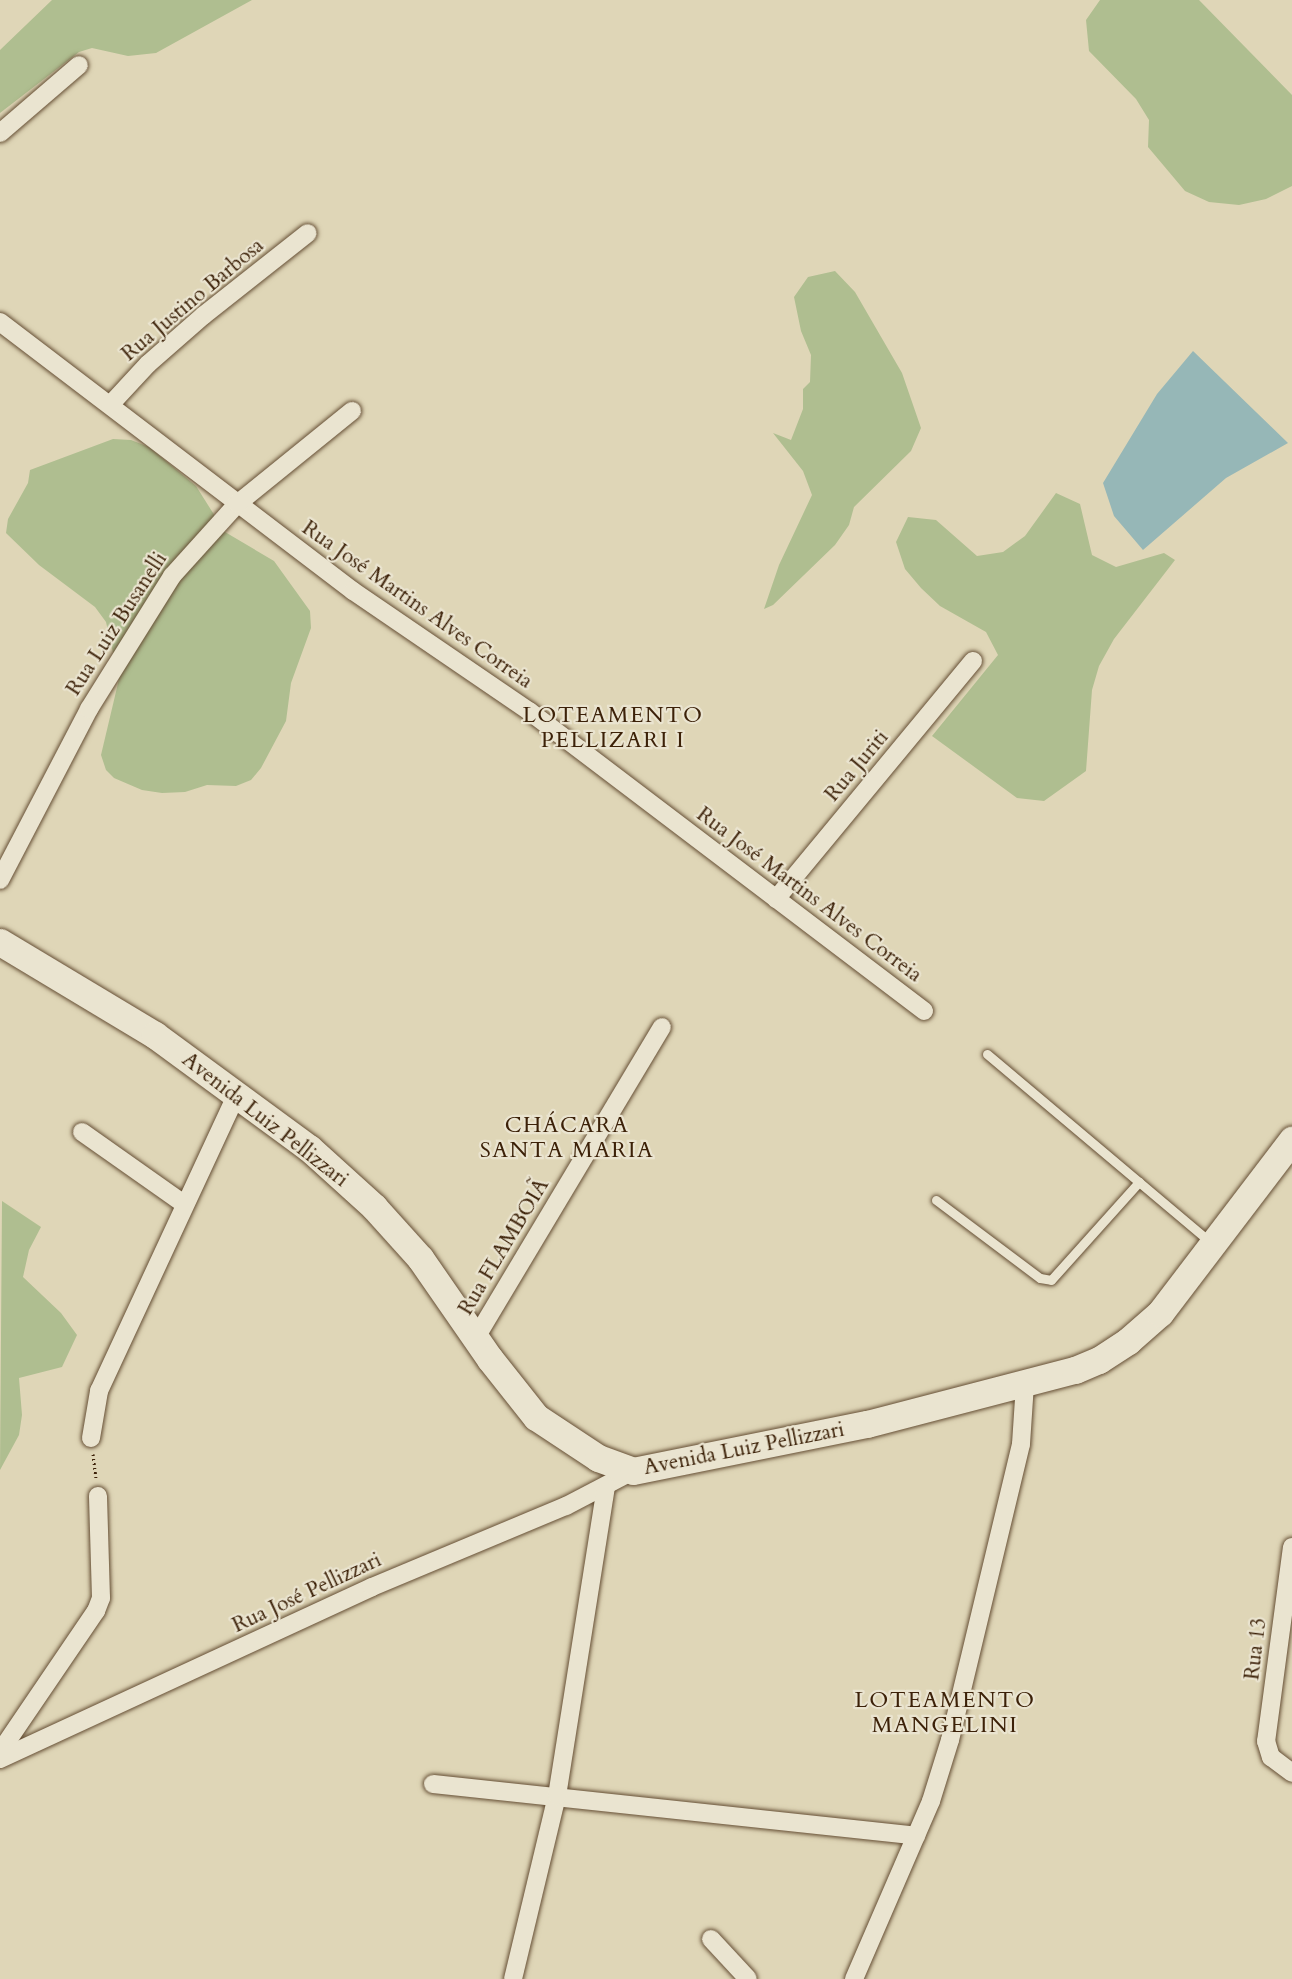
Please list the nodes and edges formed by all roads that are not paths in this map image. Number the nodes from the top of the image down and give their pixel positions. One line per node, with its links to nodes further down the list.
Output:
1 (79, 65): 2 (street)
2 (0, 133)
3 (308, 233): 5 (street, Rua Justino Barbosa)
4 (0, 322): 5 (street, Rua José Martins Alves Correia)
5 (110, 405): 7 (street, Rua José Martins Alves Correia)
6 (352, 411): 7 (street, Rua Luiz Busanelli)
7 (237, 504): 9 (street, Rua Luiz Busanelli); 10 (street, Rua José Martins Alves Correia)
8 (973, 661): 10 (street, Rua Juriti)
9 (0, 880)
10 (776, 899): 12 (street, Rua José Martins Alves Correia)
11 (0, 942): 15 (main road, Avenida Luiz Pellizzari)
12 (924, 1011)
13 (662, 1027): 22 (street, Rua FLAMBOIÃ)
14 (987, 1054): 18 (lane)
15 (237, 1094): 20 (street); 22 (main road, Avenida Luiz Pellizzari)
16 (82, 1132): 20 (street)
17 (1292, 1140): 21 (main road, Avenida Luiz Pellizzari)
18 (1139, 1182): 19 (lane); 21 (lane)
19 (936, 1200)
20 (184, 1204): 24 (street)
21 (1214, 1246): 23 (main road, Avenida Luiz Pellizzari)
22 (477, 1336): 25 (main road, Avenida Luiz Pellizzari)
23 (1025, 1384): 25 (main road, Avenida Luiz Pellizzari); 34 (street)
24 (91, 1438)
25 (633, 1471): 26 (street, Rua José Pellizzari)
26 (606, 1487): 30 (street, Rua José Pellizzari); 33 (street)
27 (98, 1497): 29 (street)
28 (1292, 1547): 31 (street, Rua 13)
29 (0, 1752)
30 (0, 1759)
31 (1292, 1773)
32 (433, 1784): 33 (street)
33 (556, 1796): 34 (street); 36 (street)
34 (916, 1836): 38 (street)
35 (711, 1940): 37 (street)
36 (513, 1979)
37 (748, 1979)
38 (854, 1979)

